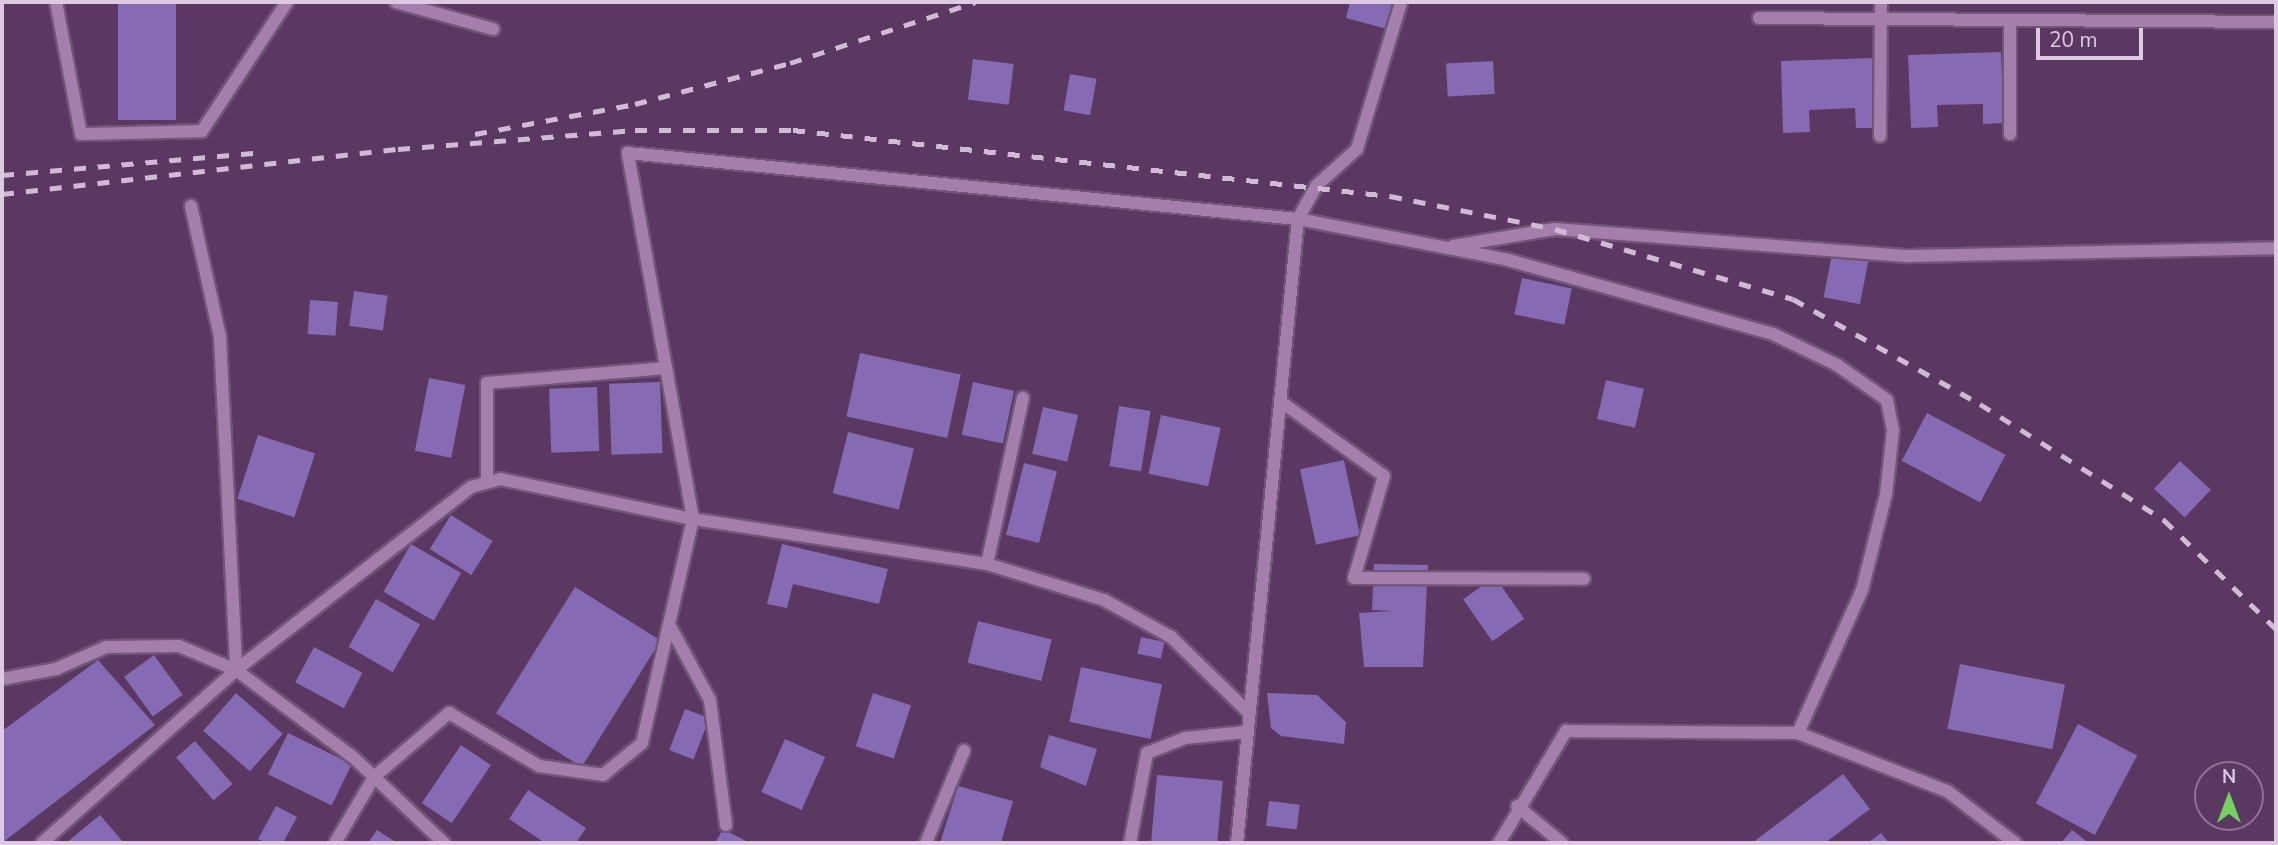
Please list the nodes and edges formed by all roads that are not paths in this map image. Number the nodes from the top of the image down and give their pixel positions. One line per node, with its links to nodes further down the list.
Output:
1 (56, 2): 2 (street)
2 (287, 2)
3 (396, 2): 10 (street)
4 (1401, 2): 14 (street)
5 (1881, 2): 7 (street)
6 (1759, 18): 7 (street)
7 (1881, 19): 8 (street); 12 (street)
8 (2010, 21): 9 (street); 11 (street)
9 (2276, 22)
10 (493, 29)
11 (2010, 134)
12 (1880, 136)
13 (191, 206): 25 (street)
14 (1298, 219): 15 (street); 17 (street); 19 (street)
15 (1444, 248): 16 (street); 29 (street)
16 (2276, 248)
17 (666, 368): 20 (street); 21 (street)
18 (1023, 398): 22 (street)
19 (1280, 401): 23 (street); 27 (street)
20 (487, 481): 21 (street); 25 (street)
21 (693, 519): 22 (street); 24 (street)
22 (987, 564): 27 (street)
23 (1584, 579)
24 (671, 628): 31 (street); 33 (street)
25 (236, 670): 26 (street); 31 (street); 34 (street)
26 (2, 679)
27 (1247, 711): 28 (street)
28 (1246, 732): 38 (street); 39 (street)
29 (1797, 733): 32 (street); 42 (street)
30 (964, 751): 37 (street)
31 (374, 777): 35 (street); 36 (street)
32 (1517, 806): 40 (street); 41 (street)
33 (726, 825)
34 (42, 843)
35 (335, 843)
36 (444, 843)
37 (926, 843)
38 (1130, 843)
39 (1237, 843)
40 (1499, 843)
41 (1562, 843)
42 (2015, 843)

